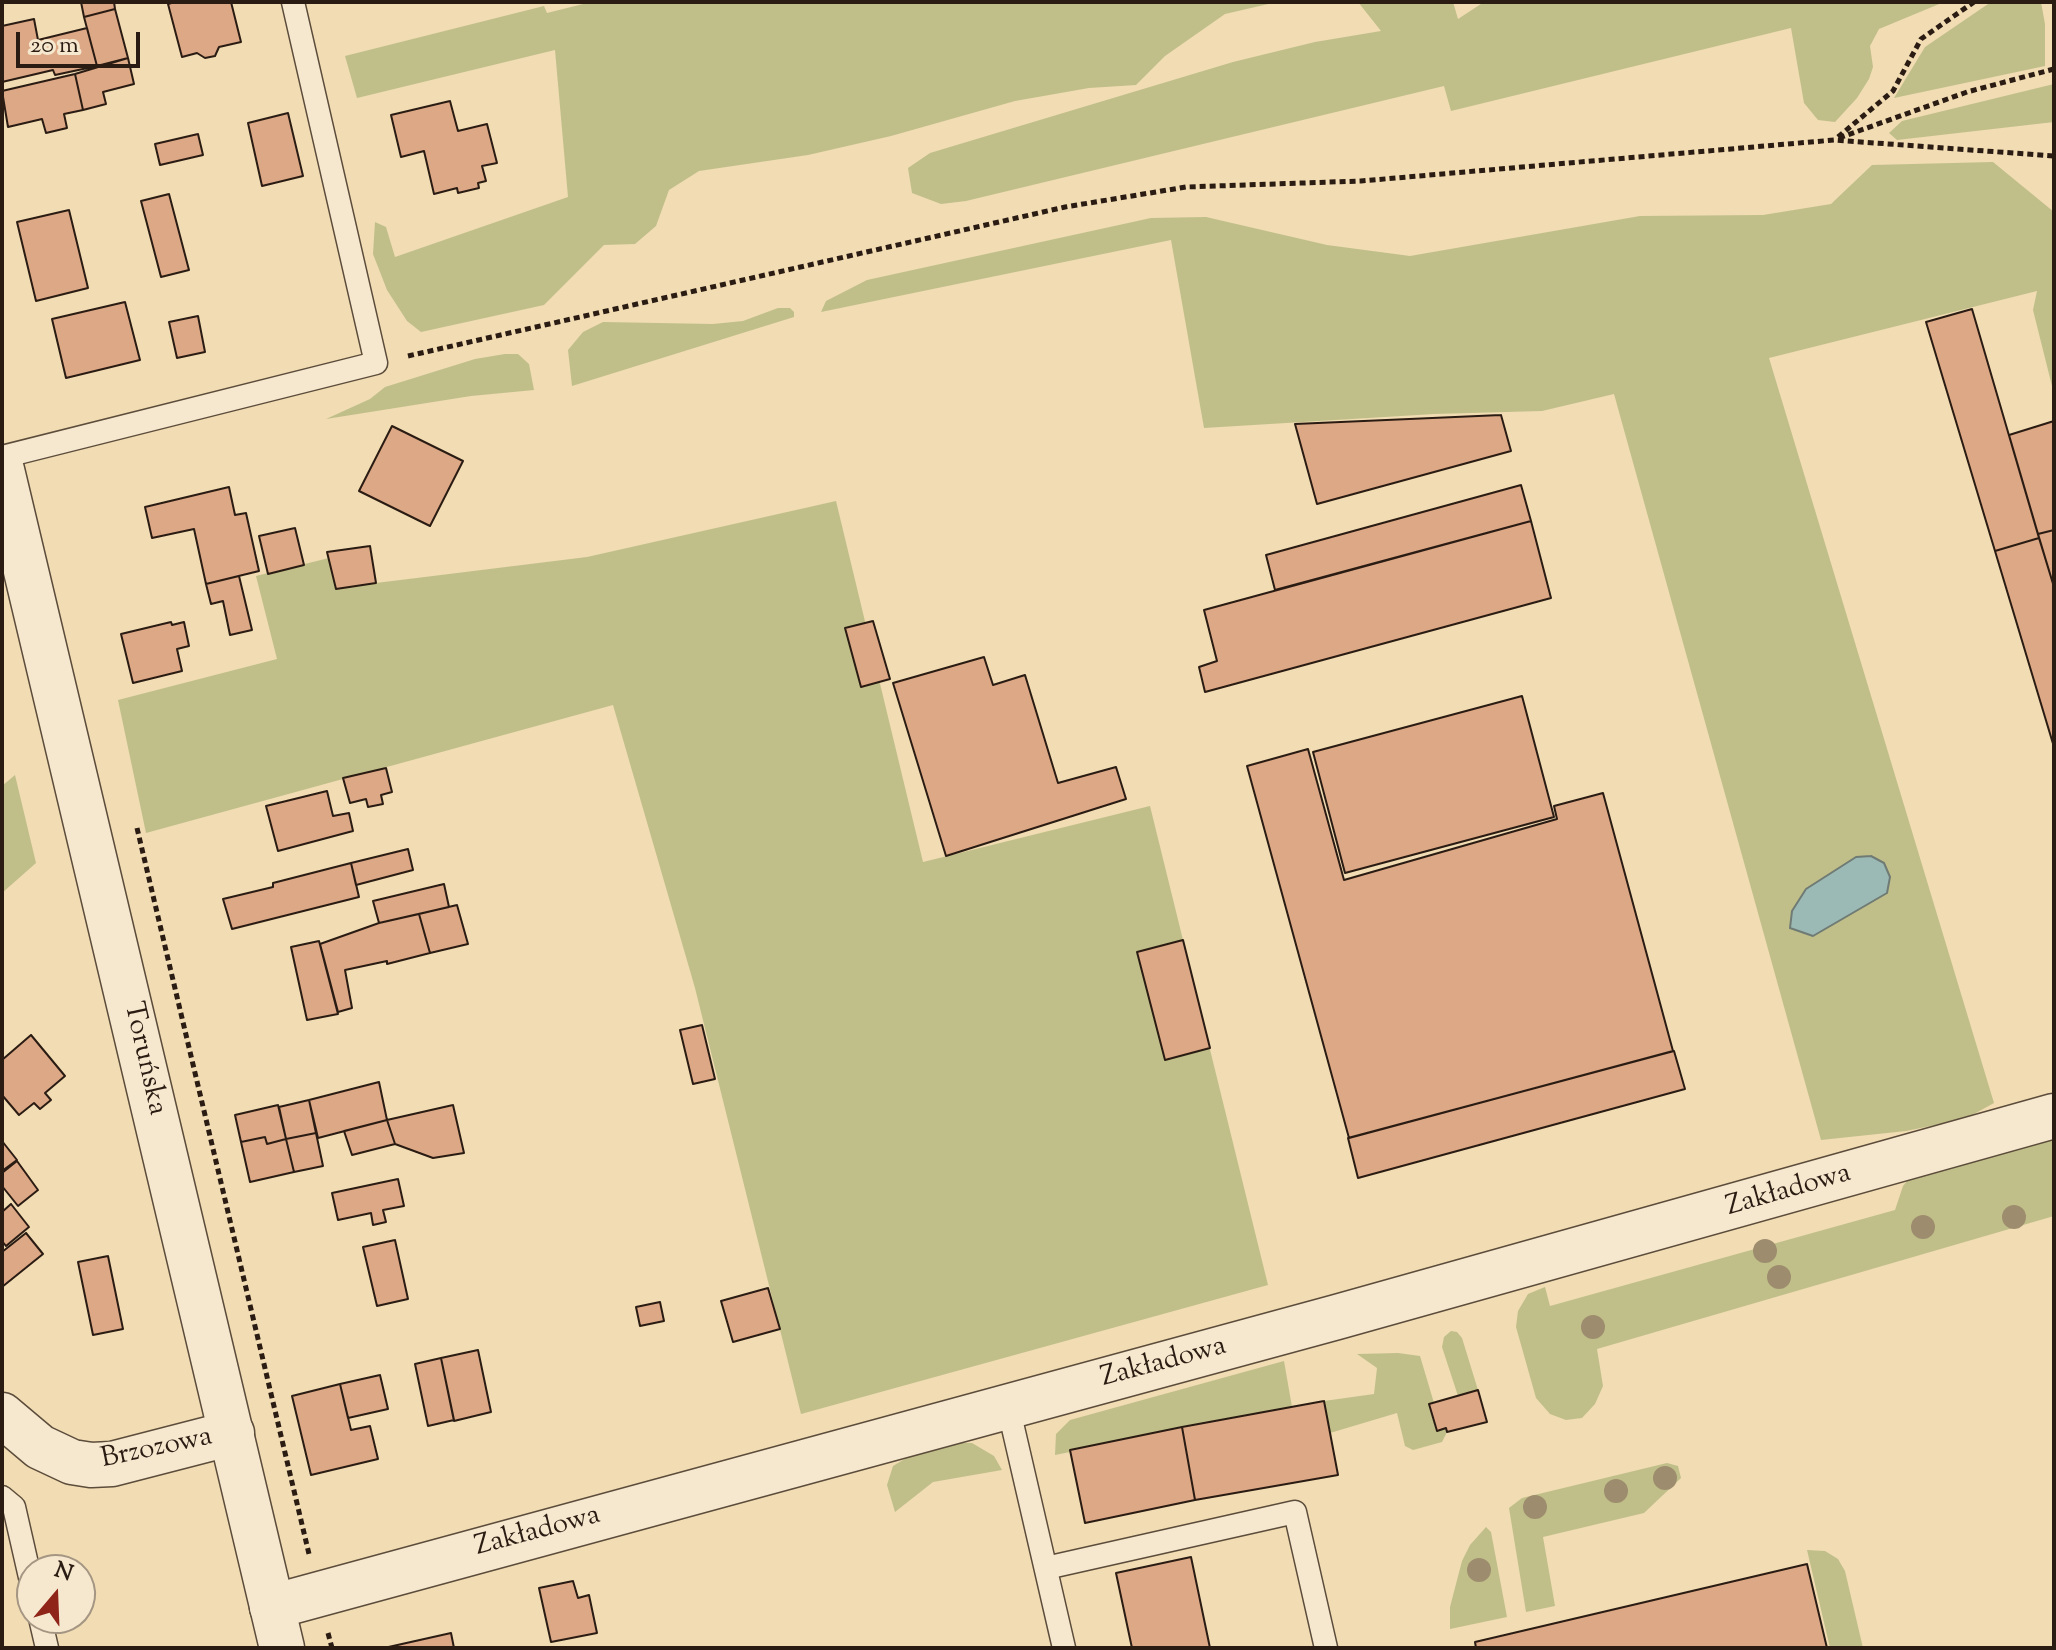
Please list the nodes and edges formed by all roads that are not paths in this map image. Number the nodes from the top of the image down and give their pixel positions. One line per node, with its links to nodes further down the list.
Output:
1 (293, 2): 2 (lane)
2 (2, 457)
3 (2, 470): 7 (street, Toruńska)
4 (2054, 1116): 5 (street, Zakładowa)
5 (1008, 1406): 10 (lane); 11 (street, Zakładowa)
6 (2, 1415): 7 (street, Brzozowa)
7 (232, 1433): 11 (street, Toruńska)
8 (2, 1497): 9 (lane)
9 (25, 1554)
10 (1046, 1568): 12 (lane); 13 (lane)
11 (277, 1627)
12 (1064, 1648)
13 (1326, 1648)

